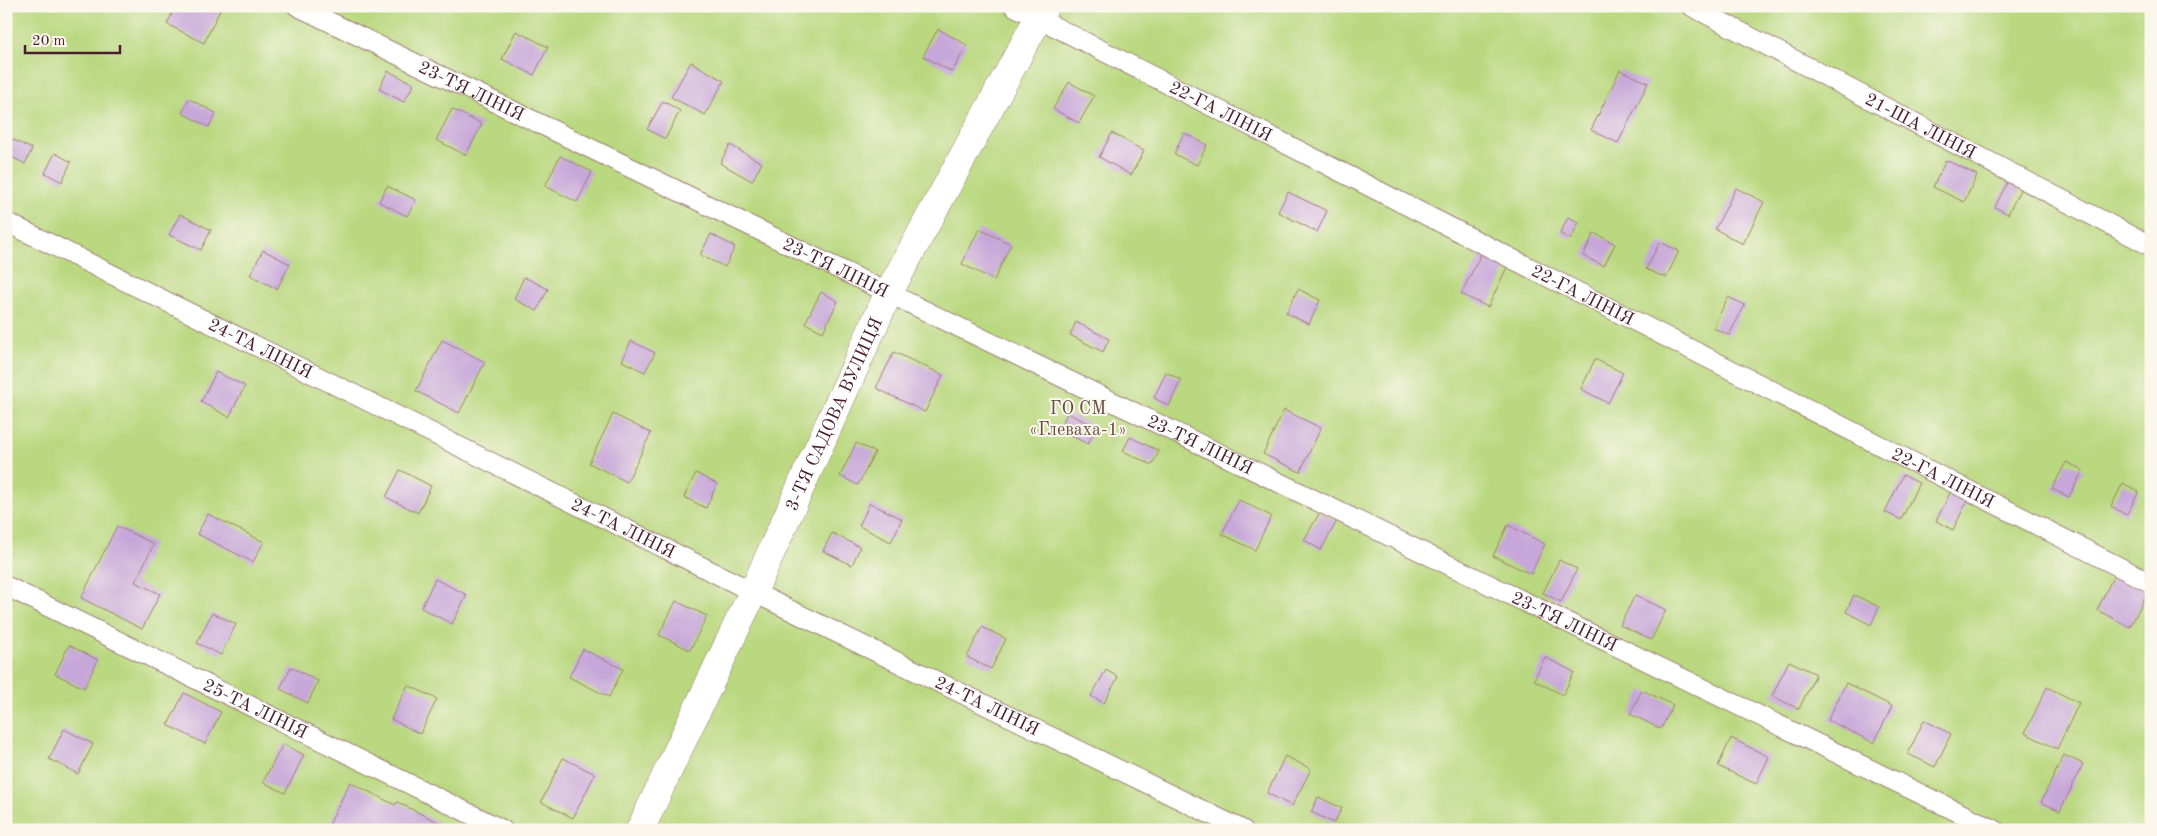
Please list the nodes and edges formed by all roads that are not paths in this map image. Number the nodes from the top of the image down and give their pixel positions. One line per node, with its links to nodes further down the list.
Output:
1 (297, 6): 7 (lane, 23-ТЯ ЛІНІЯ)
2 (1014, 6): 4 (lane, 22-ГА ЛІНІЯ)
3 (1691, 6): 6 (lane, 21-ША ЛІНІЯ)
4 (1042, 12): 7 (street, 3-ТЯ САДОВА ВУЛИЦЯ); 8 (lane, 22-ГА ЛІНІЯ)
5 (6, 222): 10 (lane, 24-ТА ЛІНІЯ)
6 (2151, 246)
7 (889, 292): 10 (street, 3-ТЯ САДОВА ВУЛИЦЯ); 14 (lane, 23-ТЯ ЛІНІЯ)
8 (2151, 583)
9 (6, 586): 11 (lane, 25-ТА ЛІНІЯ)
10 (753, 592): 12 (street, 3-ТЯ САДОВА ВУЛИЦЯ); 13 (lane, 24-ТА ЛІНІЯ)
11 (503, 830)
12 (640, 830)
13 (1243, 830)
14 (1996, 830)

